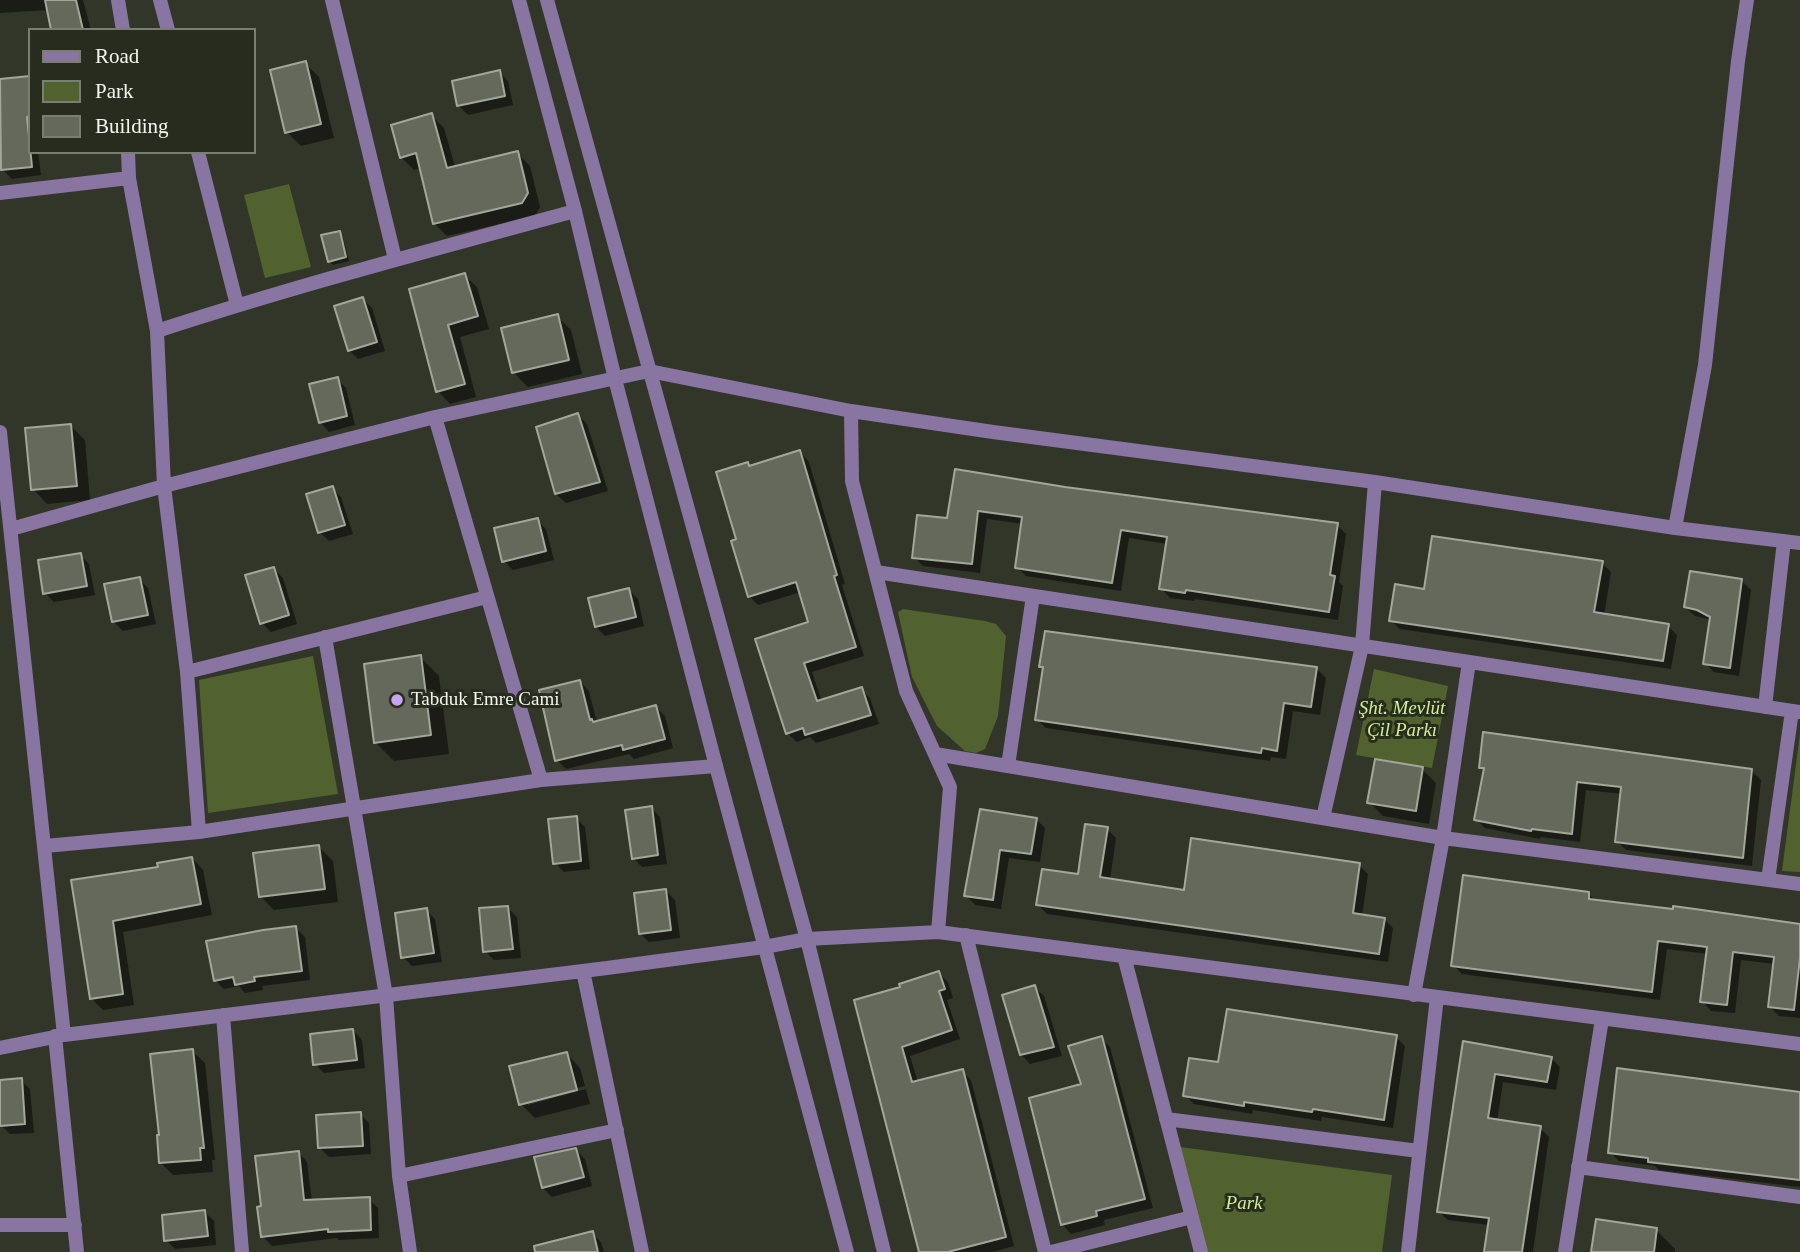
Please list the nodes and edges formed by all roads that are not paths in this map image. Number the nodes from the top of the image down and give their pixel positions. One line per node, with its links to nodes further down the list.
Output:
1 (118, 0): 7 (street)
2 (160, 0): 8 (street)
3 (332, 0): 14 (street)
4 (519, 0): 13 (street)
5 (547, 0): 17 (street)
6 (1747, 0): 24 (street)
7 (124, 28)
8 (167, 28)
9 (128, 154): 11 (street)
10 (199, 154): 15 (street)
11 (129, 178): 12 (street); 16 (street)
12 (0, 193)
13 (575, 211): 14 (street); 18 (street)
14 (395, 259): 15 (street)
15 (237, 305): 16 (street)
16 (157, 331): 23 (street)
17 (649, 371): 18 (street); 19 (street); 50 (street)
18 (615, 379): 20 (street); 38 (street)
19 (852, 411): 22 (street); 28 (street)
20 (435, 417): 23 (street); 30 (street)
21 (0, 432): 25 (street)
22 (1374, 482): 24 (street); 32 (street)
23 (164, 486): 25 (street); 34 (street)
24 (1675, 528): 26 (street)
25 (11, 529): 45 (street)
26 (1784, 541): 27 (street); 35 (street)
27 (1800, 543)
28 (876, 572): 29 (street); 37 (street)
29 (1032, 596): 32 (street); 39 (street)
30 (487, 597): 31 (street); 40 (street)
31 (325, 637): 34 (street); 41 (street)
32 (1362, 646): 33 (street); 42 (street)
33 (1469, 662): 35 (street); 44 (street)
34 (187, 672): 43 (street)
35 (1765, 707): 36 (street)
36 (1796, 711): 46 (street)
37 (935, 754): 39 (street); 48 (street)
38 (716, 766): 40 (street); 51 (street)
39 (1008, 766): 42 (street)
40 (541, 780): 41 (street)
41 (355, 808): 43 (street); 55 (street)
42 (1323, 818): 44 (street)
43 (200, 832): 45 (street)
44 (1443, 838): 46 (street); 54 (street)
45 (45, 846): 59 (street)
46 (1768, 880): 47 (street)
47 (1800, 884)
48 (938, 932): 49 (street); 50 (street)
49 (966, 935): 52 (street); 77 (street)
50 (807, 939): 51 (street); 76 (street)
51 (764, 947): 53 (street); 75 (street)
52 (1124, 956): 54 (street); 62 (street)
53 (583, 971): 55 (street); 63 (street)
54 (1413, 995): 56 (street)
55 (386, 996): 57 (street); 66 (street)
56 (1437, 997): 58 (street); 64 (street)
57 (223, 1015): 59 (street); 72 (street)
58 (1602, 1019): 60 (street); 65 (street)
59 (59, 1035): 61 (street); 70 (street)
60 (1800, 1044)
61 (0, 1048)
62 (1166, 1119): 64 (street); 68 (street)
63 (617, 1130): 66 (street); 74 (street)
64 (1419, 1151): 80 (street)
65 (1578, 1167): 67 (street); 81 (street)
66 (399, 1176): 73 (street)
67 (1800, 1197)
68 (1192, 1217): 78 (street); 79 (street)
69 (0, 1225): 70 (street)
70 (75, 1225): 71 (street)
71 (78, 1252)
72 (242, 1252)
73 (410, 1252)
74 (642, 1252)
75 (847, 1252)
76 (884, 1252)
77 (1045, 1252)
78 (1051, 1252)
79 (1201, 1252)
80 (1408, 1252)
81 (1565, 1252)

